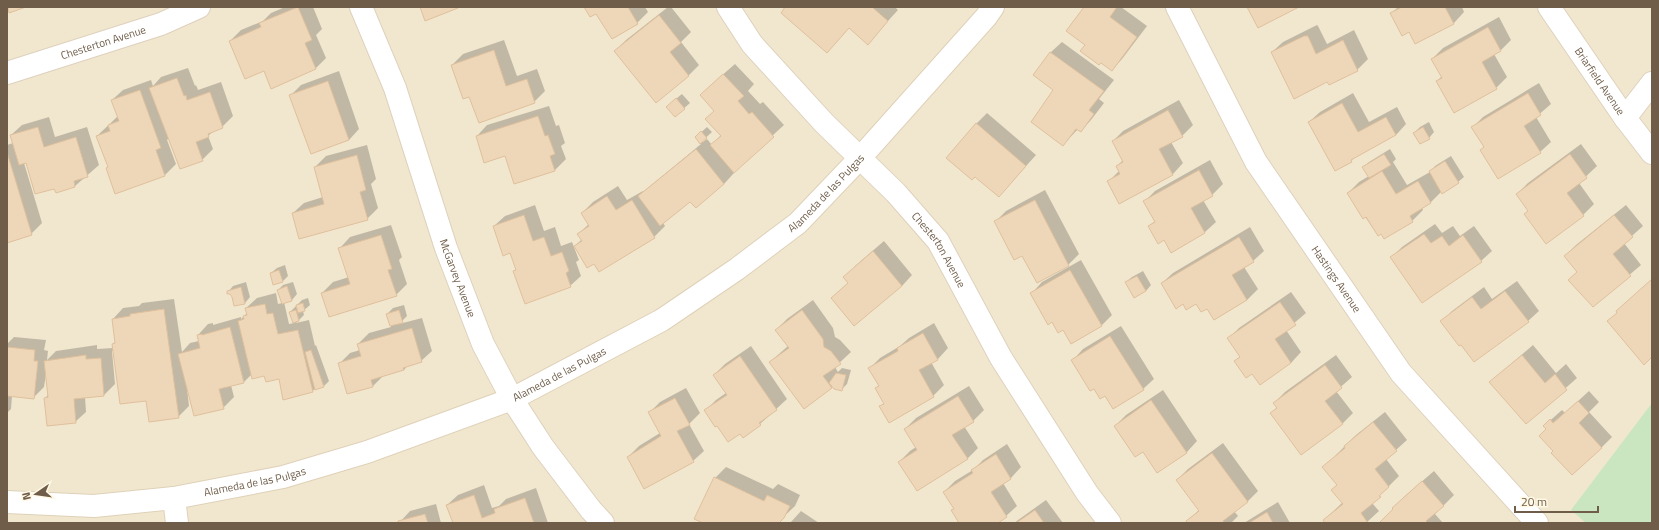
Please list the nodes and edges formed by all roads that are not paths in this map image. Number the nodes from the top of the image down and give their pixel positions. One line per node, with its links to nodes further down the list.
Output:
1 (199, 7): 7 (street, Chesterton Avenue)
2 (361, 7): 12 (street, McGarvey Avenue)
3 (728, 7): 11 (street, Chesterton Avenue)
4 (993, 7): 11 (street, Alameda de las Pulgas)
5 (1177, 7): 18 (street, Hastings Avenue)
6 (1549, 7): 9 (street, Briarfield Avenue)
7 (7, 73)
8 (1652, 83): 9 (street)
9 (1625, 118): 10 (street, Briarfield Avenue)
10 (1652, 154)
11 (860, 158): 12 (street, Alameda de las Pulgas); 17 (street, Chesterton Avenue)
12 (512, 399): 13 (street, Alameda de las Pulgas); 16 (street, McGarvey Avenue)
13 (174, 498): 14 (street, Alameda de las Pulgas); 15 (street)
14 (7, 502)
15 (177, 523)
16 (603, 523)
17 (1110, 523)
18 (1537, 523)

